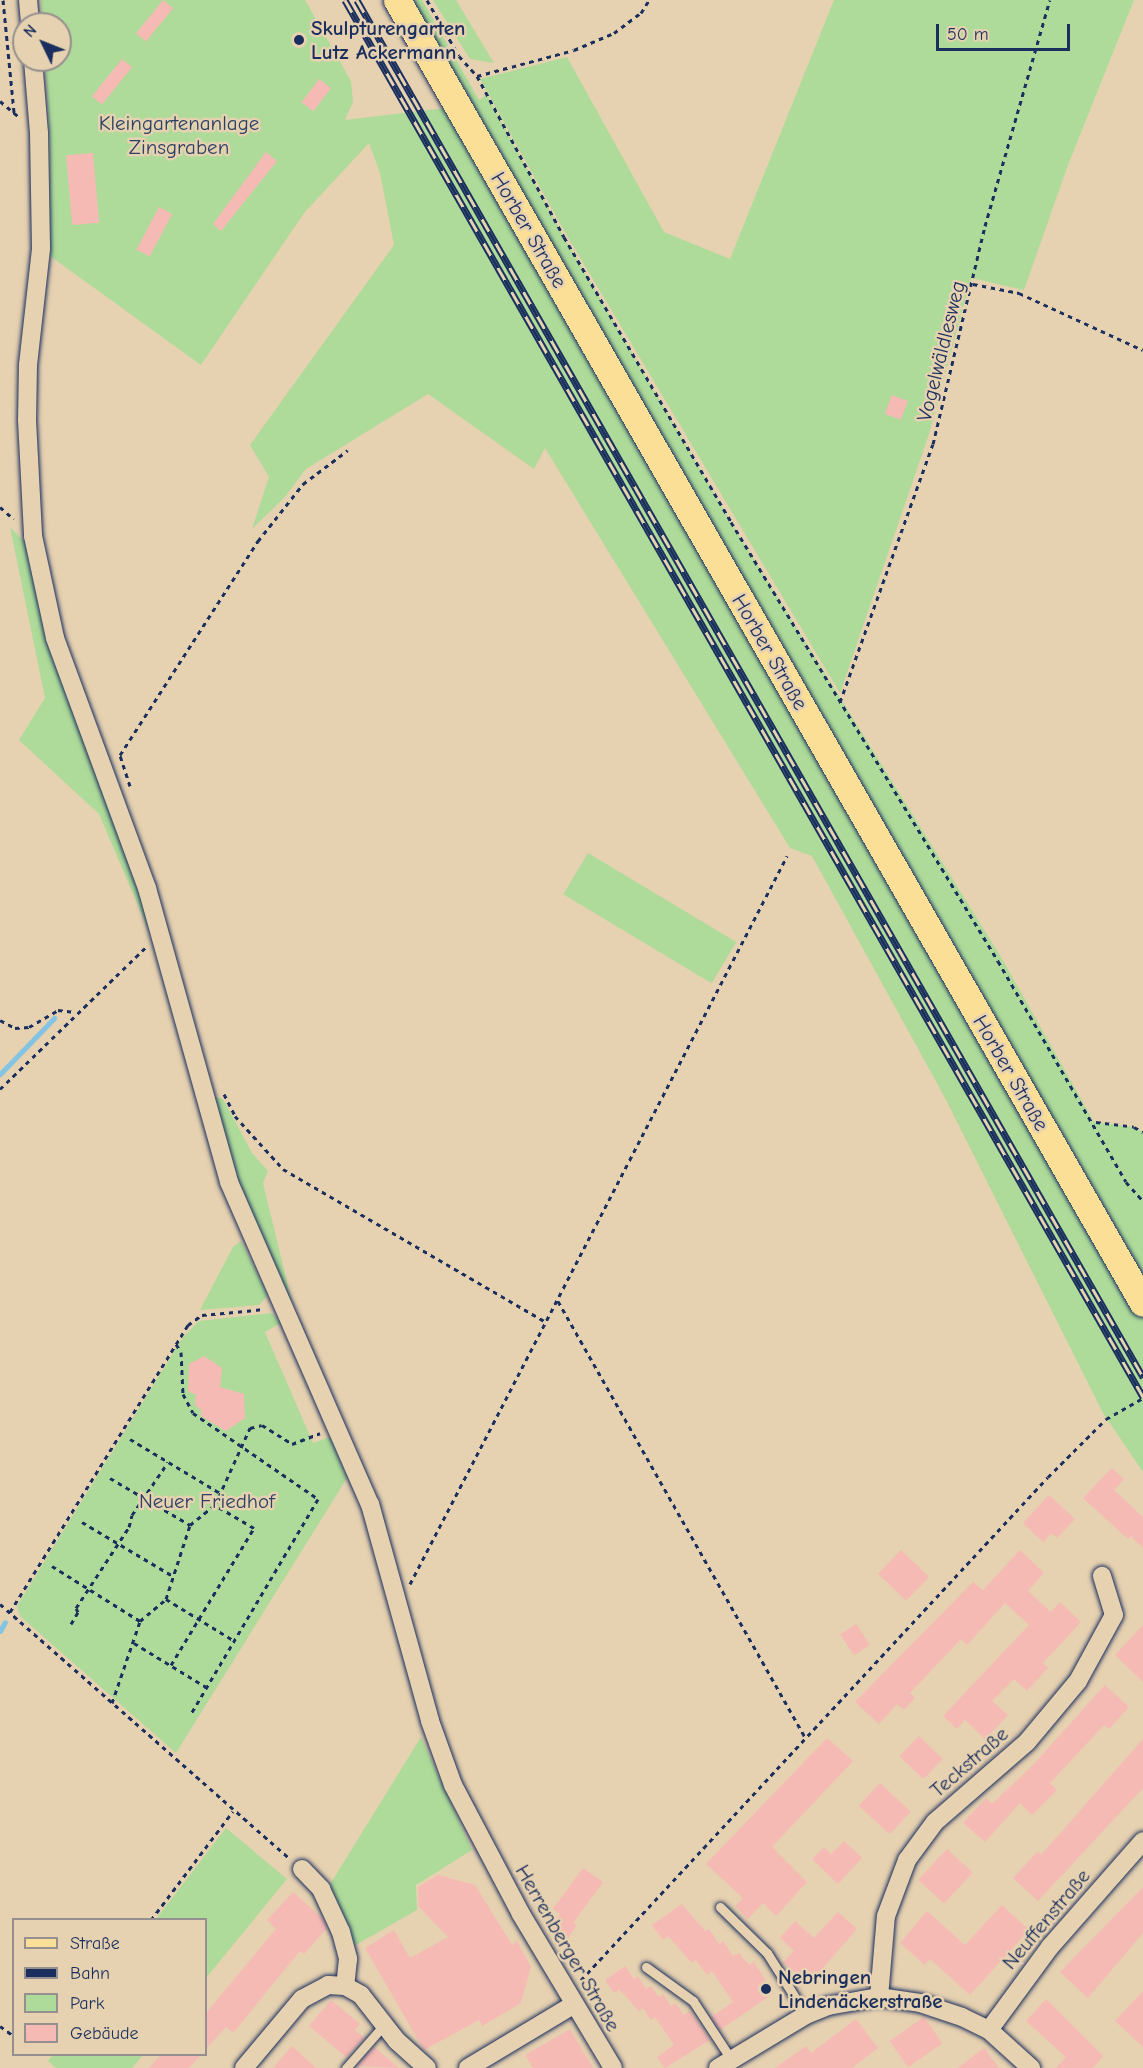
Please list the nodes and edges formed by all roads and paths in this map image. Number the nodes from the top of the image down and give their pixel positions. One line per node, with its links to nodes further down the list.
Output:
1 (3, 0): 8 (path)
2 (397, 0): 24 (main road, Horber Straße)
3 (427, 0): 7 (path)
4 (649, 0): 7 (path)
5 (1050, 0): 9 (path, Vogelwäldlesweg)
6 (34, 72): 15 (street, Herrenberger Straße)
7 (477, 76): 12 (path)
8 (14, 113)
9 (973, 284): 10 (path); 12 (path, Vogelwäldlesweg)
10 (1143, 350)
11 (348, 450): 13 (path)
12 (840, 702): 20 (path)
13 (131, 789)
14 (787, 856): 23 (path)
15 (160, 933): 16 (path); 25 (street, Herrenberger Straße)
16 (75, 1012): 17 (path); 18 (path)
17 (0, 1020)
18 (0, 1089)
19 (223, 1091): 26 (path)
20 (1095, 1122): 21 (path); 22 (path)
21 (1143, 1132)
22 (1143, 1200)
23 (558, 1301): 26 (path); 57 (path)
24 (1143, 1303)
25 (282, 1308): 27 (path); 29 (street, Herrenberger Straße)
26 (546, 1322): 46 (path)
27 (176, 1344): 31 (path); 47 (path)
28 (1143, 1398): 57 (path)
29 (338, 1426): 31 (path); 46 (street, Herrenberger Straße)
30 (130, 1439): 32 (path)
31 (238, 1446): 34 (path); 51 (path)
32 (168, 1462): 34 (path); 35 (path)
33 (110, 1478): 35 (path)
34 (220, 1493): 36 (path)
35 (143, 1498): 38 (path); 39 (path)
36 (215, 1505): 38 (path); 48 (path)
37 (82, 1522): 39 (path)
38 (190, 1525): 41 (path)
39 (119, 1544): 41 (path); 43 (path)
40 (52, 1566): 43 (path)
41 (173, 1576): 44 (path)
42 (1102, 1576): 65 (street, Teckstraße)
43 (88, 1589): 49 (path); 50 (path)
44 (166, 1599): 48 (path); 49 (path)
45 (0, 1604): 47 (path)
46 (399, 1607): 66 (street, Herrenberger Straße)
47 (10, 1612): 55 (path)
48 (197, 1618): 51 (path); 53 (path)
49 (140, 1621): 52 (path)
50 (71, 1624)
51 (233, 1640): 54 (path)
52 (134, 1643): 53 (path); 55 (path)
53 (171, 1665): 54 (path)
54 (206, 1687): 56 (path)
55 (112, 1702): 58 (path)
56 (191, 1714)
57 (805, 1737): 66 (path)
58 (233, 1811): 60 (path); 62 (path)
59 (1143, 1841): 69 (street, Neuffenstraße)
60 (302, 1869): 64 (street)
61 (720, 1907): 67 (lane)
62 (153, 1918)
63 (646, 1966): 70 (lane)
64 (345, 1986): 68 (street); 71 (street)
65 (879, 1997): 67 (street); 69 (street)
66 (570, 2000): 74 (street); 75 (street, Herrenberger Straße)
67 (806, 2014): 70 (street)
68 (383, 2026): 72 (lane); 73 (street)
69 (989, 2030): 76 (street)
70 (724, 2063)
71 (244, 2068)
72 (346, 2068)
73 (427, 2068)
74 (468, 2068)
75 (613, 2068)
76 (1031, 2068)

